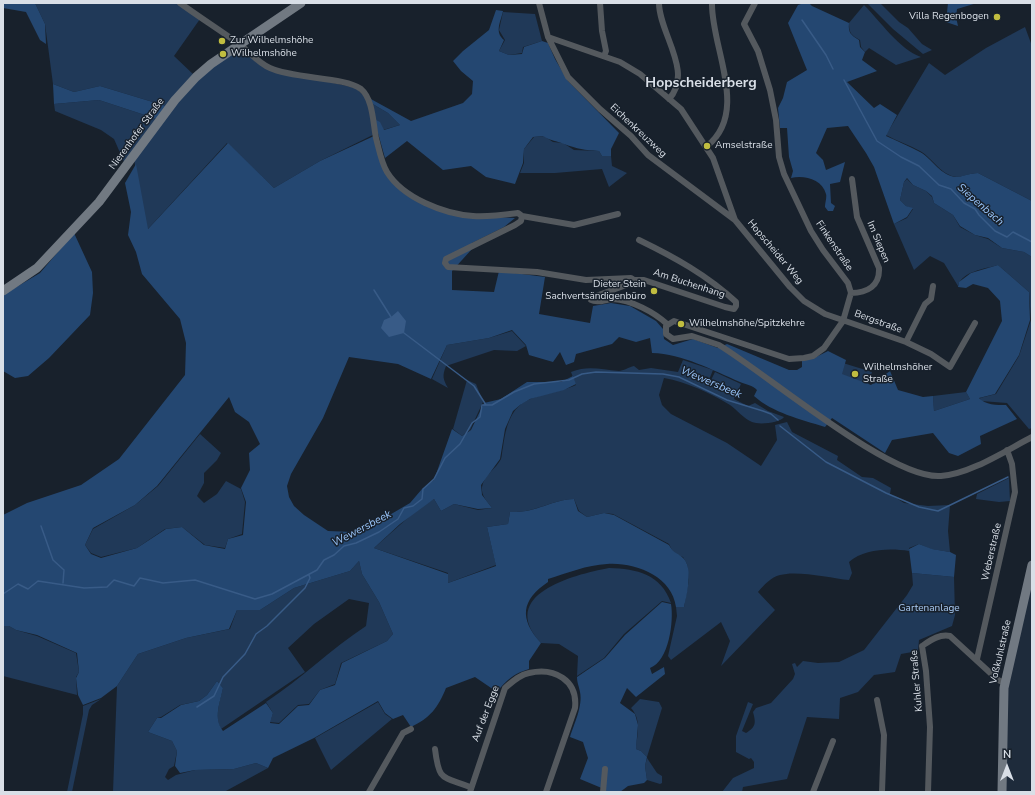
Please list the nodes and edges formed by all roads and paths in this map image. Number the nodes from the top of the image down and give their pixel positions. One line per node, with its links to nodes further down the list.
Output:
1 (180, 3): 9 (street)
2 (301, 3): 9 (street, Nierenhofer Straße)
3 (539, 3): 8 (street)
4 (600, 3): 10 (street)
5 (659, 3): 11 (street)
6 (712, 3): 12 (street)
7 (755, 3): 21 (street, Finkenstraße)
8 (548, 37): 10 (street, Hopscheider Weg); 16 (street, Eichenkreuzweg)
9 (240, 45): 15 (street); 20 (street, Nierenhofer Straße)
10 (604, 56): 11 (street, Hopscheider Weg)
11 (669, 99): 12 (street, Hopscheider Weg)
12 (707, 146): 16 (street, Hopscheider Weg)
13 (852, 179): 21 (street, Im Siepen)
14 (618, 214): 15 (street)
15 (522, 216): 18 (street)
16 (735, 220): 22 (street, Hopscheider Weg)
17 (639, 240): 18 (street, Am Buchenhang)
18 (634, 280): 24 (street)
19 (933, 286): 25 (street, Bergstraße)
20 (3, 291)
21 (851, 293): 22 (street)
22 (844, 321): 24 (street); 25 (street, Bergstraße)
23 (975, 323): 25 (street, Bergstraße)
24 (667, 324): 27 (street)
25 (906, 342)
26 (1032, 437): 27 (street)
27 (1007, 450): 29 (street, Weberstraße)
28 (1032, 565): 30 (street, Voßkuhlstraße)
29 (977, 659): 30 (street, Kuhler Straße); 42 (street, Kuhler Straße)
30 (1005, 683): 43 (street, Voßkuhlstraße)
31 (878, 700): 41 (street)
32 (411, 729): 37 (street)
33 (833, 741): 40 (street)
34 (435, 749): 36 (street, Auf der Egge)
35 (605, 769): 39 (street)
36 (470, 790): 38 (street, Auf der Egge)
37 (369, 792)
38 (546, 792)
39 (603, 792)
40 (813, 792)
41 (882, 792)
42 (928, 792)
43 (1002, 792)

